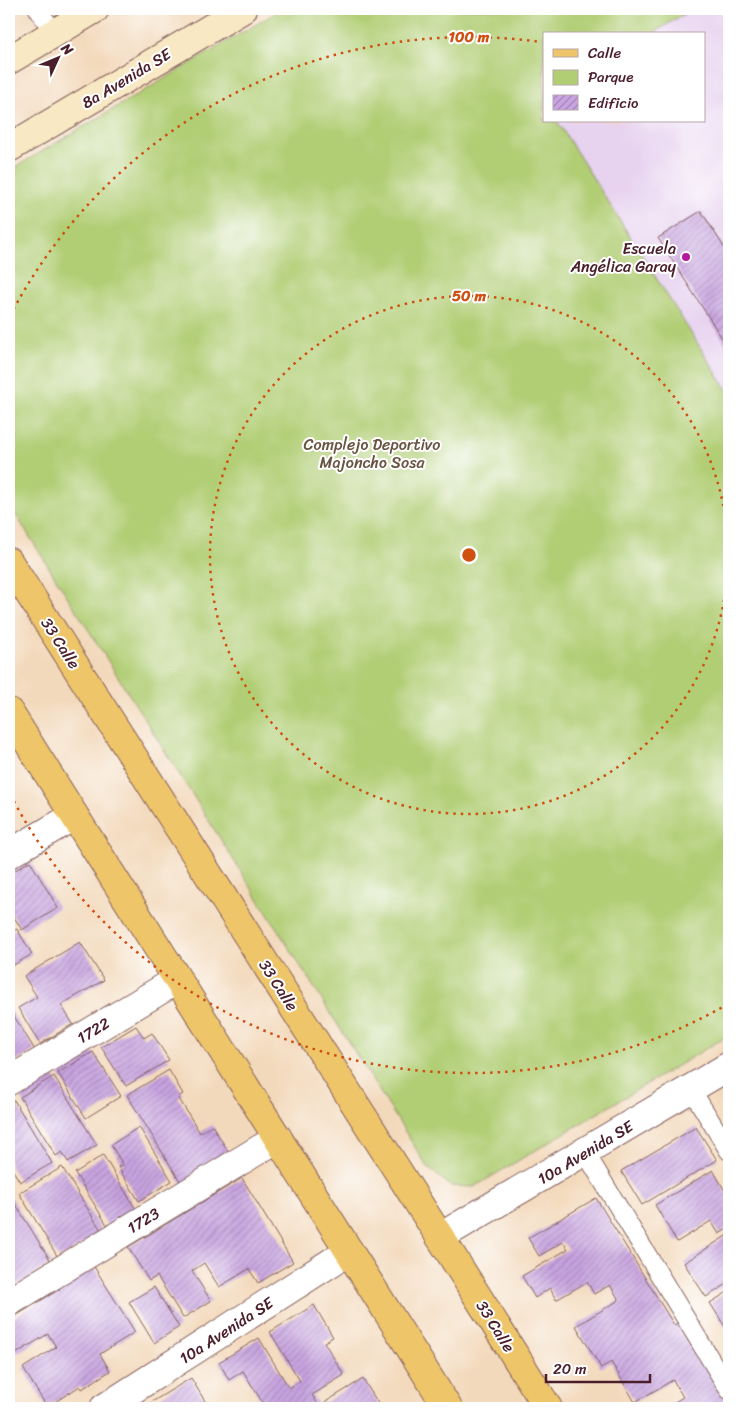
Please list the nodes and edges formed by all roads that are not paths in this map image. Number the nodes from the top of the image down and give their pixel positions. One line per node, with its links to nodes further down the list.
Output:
1 (38, 9): 4 (lane)
2 (95, 9): 4 (street)
3 (243, 9): 6 (street, 8a Avenida SE)
4 (54, 33): 5 (street)
5 (9, 60)
6 (9, 148)
7 (9, 562): 18 (main road, 33 Calle)
8 (9, 712): 9 (main road)
9 (74, 816): 10 (street); 11 (main road)
10 (9, 854)
11 (177, 980): 13 (street, 1722); 15 (main road)
12 (729, 1066): 14 (street, 10a Avenida SE)
13 (9, 1081)
14 (691, 1089): 16 (lane); 17 (street, 10a Avenida SE)
15 (278, 1138): 19 (main road); 20 (street, 1723)
16 (729, 1151)
17 (585, 1152): 18 (street, 10a Avenida SE); 21 (lane)
18 (440, 1237): 24 (main road, 33 Calle)
19 (348, 1251): 22 (street, 10a Avenida SE); 23 (main road)
20 (9, 1302)
21 (729, 1390)
22 (104, 1408)
23 (448, 1408)
24 (548, 1408)

